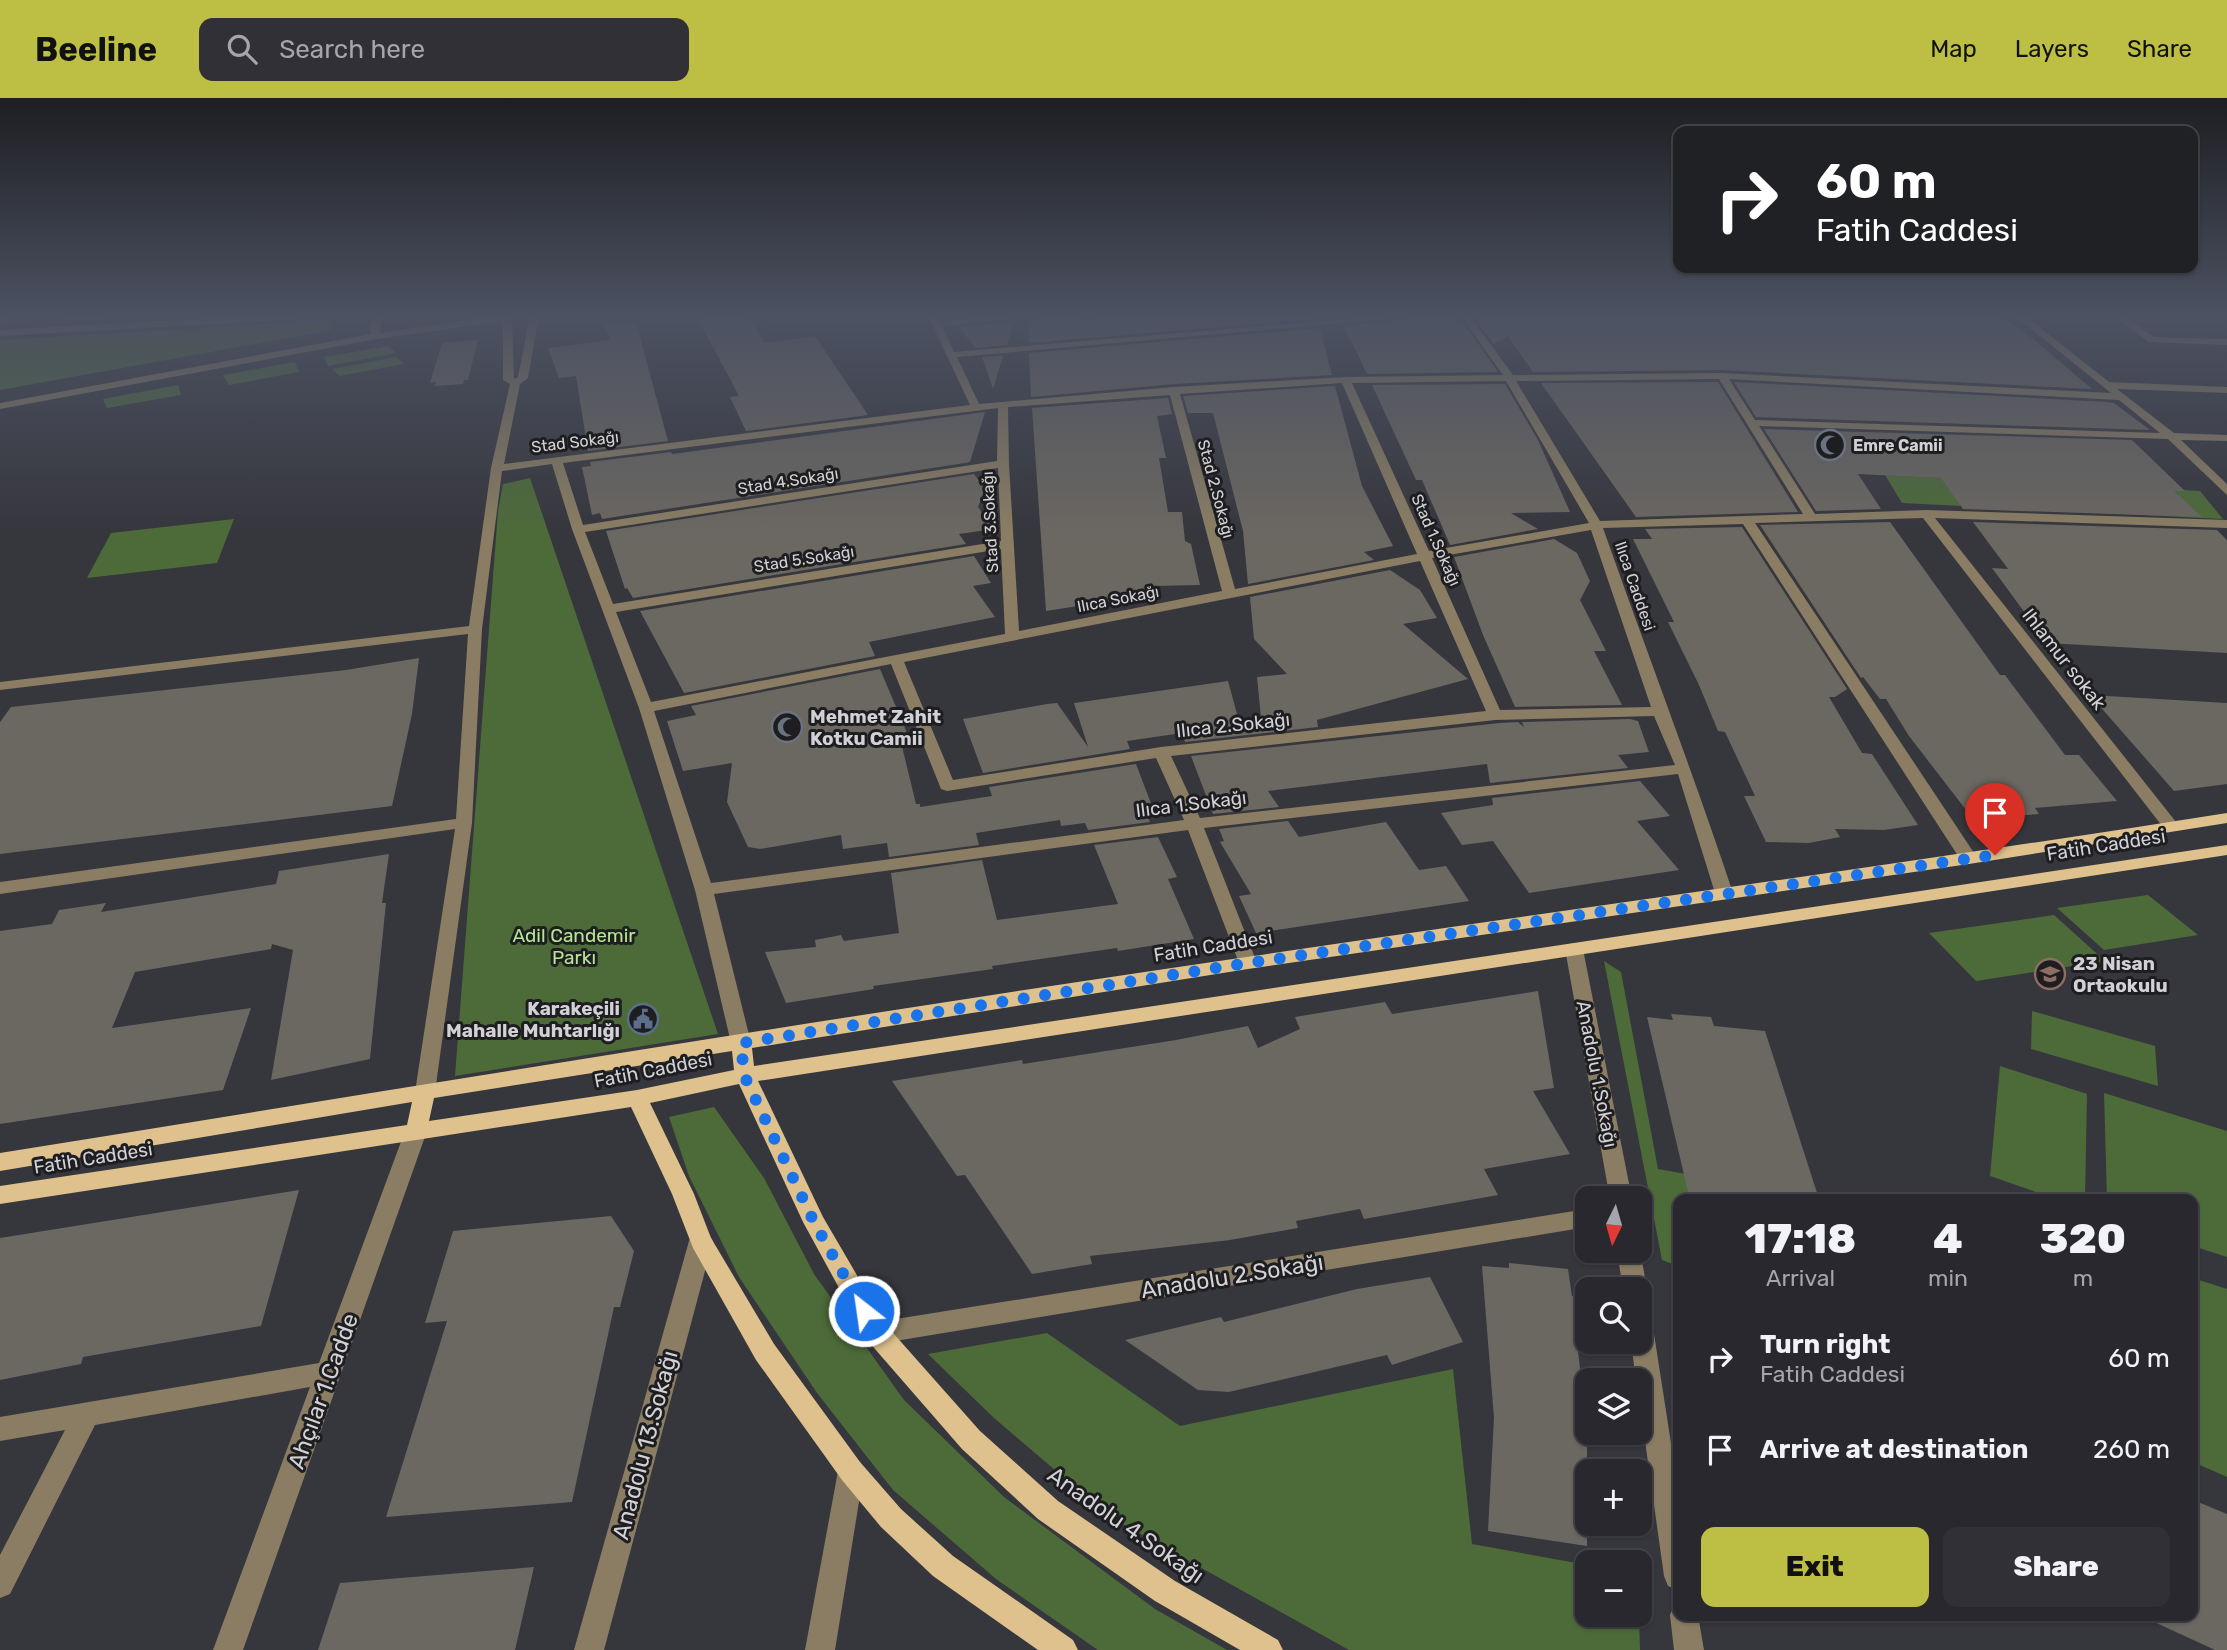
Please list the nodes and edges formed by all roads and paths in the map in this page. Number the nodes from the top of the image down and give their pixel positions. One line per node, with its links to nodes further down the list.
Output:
1 (66, 387): 15 (street)
2 (95, 387): 17 (street)
3 (514, 387): 24 (street)
4 (966, 387): 18 (street)
5 (1218, 387): 12 (street, Stad Sokağı)
6 (1349, 387): 33 (street, Stad 1.Sokağı)
7 (1515, 387): 30 (street, Ilıca Caddesi)
8 (1729, 387): 19 (street)
9 (1940, 387): 14 (street, Stad Sokağı)
10 (2109, 387): 14 (street)
11 (2165, 387): 13 (street)
12 (1174, 390): 16 (street, Stad Sokağı); 34 (street, Stad 2.Sokağı)
13 (2227, 390)
14 (2122, 397): 20 (street)
15 (0, 399)
16 (1003, 404): 18 (street, Stad Sokağı); 23 (street, Stad 3.Sokağı)
17 (0, 406)
18 (976, 408): 22 (street, Stad Sokağı)
19 (1751, 422): 20 (street); 27 (street)
20 (2171, 436): 21 (street); 25 (street)
21 (2227, 438)
22 (558, 461): 24 (street, Stad Sokağı); 31 (street)
23 (1003, 464): 31 (street, Stad 4.Sokağı); 32 (street, Stad 3.Sokağı)
24 (498, 468): 36 (street)
25 (2227, 491)
26 (1926, 514): 27 (street, Ilıca Sokağı); 29 (street, Ilıca Sokağı); 48 (street, Ihlamur sokak)
27 (1810, 516): 28 (street, Ilıca Sokağı)
28 (1747, 520): 30 (street, Ilıca Sokağı); 50 (street)
29 (2227, 524)
30 (1596, 525): 33 (street, Ilıca Sokağı); 41 (street, Ilıca Caddesi)
31 (578, 529): 35 (street)
32 (1006, 544): 35 (street, Stad 5.Sokağı); 37 (street, Stad 3.Sokağı)
33 (1424, 556): 34 (street, Ilıca Sokağı); 42 (street, Stad 1.Sokağı)
34 (1230, 596): 37 (street, Ilıca Sokağı)
35 (607, 609): 40 (street)
36 (475, 629): 39 (street); 46 (street)
37 (1012, 637): 38 (street, Ilıca Sokağı)
38 (897, 660): 40 (street, Ilıca Sokağı); 43 (street, Ilıca 2.Sokağı)
39 (0, 686)
40 (646, 708): 52 (street)
41 (1660, 711): 42 (street, Ilıca 2.Sokağı); 44 (street, Ilıca Caddesi)
42 (1495, 715): 43 (street, Ilıca 2.Sokağı)
43 (1161, 752): 47 (street)
44 (1684, 769): 47 (street, Ilıca 1.Sokağı); 53 (street, Ilıca Caddesi)
45 (2227, 818): 48 (main road, Fatih Caddesi)
46 (464, 823): 51 (street); 58 (street)
47 (1194, 824): 52 (street, Ilıca 1.Sokağı); 55 (street)
48 (2172, 827): 50 (main road, Fatih Caddesi)
49 (2227, 850): 54 (main road, Fatih Caddesi)
50 (1969, 859): 53 (main road, Fatih Caddesi)
51 (0, 888)
52 (704, 890): 56 (street)
53 (1724, 893): 55 (main road, Fatih Caddesi)
54 (1574, 949): 57 (main road, Fatih Caddesi); 62 (street, Anadolu 1.Sokağı)
55 (1248, 963): 56 (main road, Fatih Caddesi)
56 (741, 1043): 57 (main road); 58 (main road, Fatih Caddesi)
57 (744, 1075): 59 (main road, Fatih Caddesi); 66 (main road, Anadolu 4.Sokağı)
58 (425, 1092): 60 (main road); 61 (main road, Fatih Caddesi)
59 (637, 1098): 60 (main road, Fatih Caddesi); 65 (main road)
60 (416, 1131): 63 (main road, Fatih Caddesi); 68 (street, Ahçılar 1.Cadde)
61 (0, 1163)
62 (1619, 1186)
63 (0, 1195)
64 (1575, 1220): 66 (street, Anadolu 2.Sokağı)
65 (701, 1241): 71 (main road); 76 (street, Anadolu 13.Sokağı)
66 (877, 1333): 79 (main road, Anadolu 4.Sokağı)
67 (1645, 1354): 72 (street)
68 (330, 1373): 69 (street); 75 (street, Ahçılar 1.Cadde)
69 (87, 1414): 70 (street); 73 (street)
70 (0, 1429)
71 (851, 1471): 77 (street); 78 (main road)
72 (1673, 1542)
73 (0, 1584)
74 (1685, 1621): 80 (street)
75 (228, 1650)
76 (589, 1650)
77 (820, 1650)
78 (1063, 1650)
79 (1268, 1650)
80 (1689, 1650)

